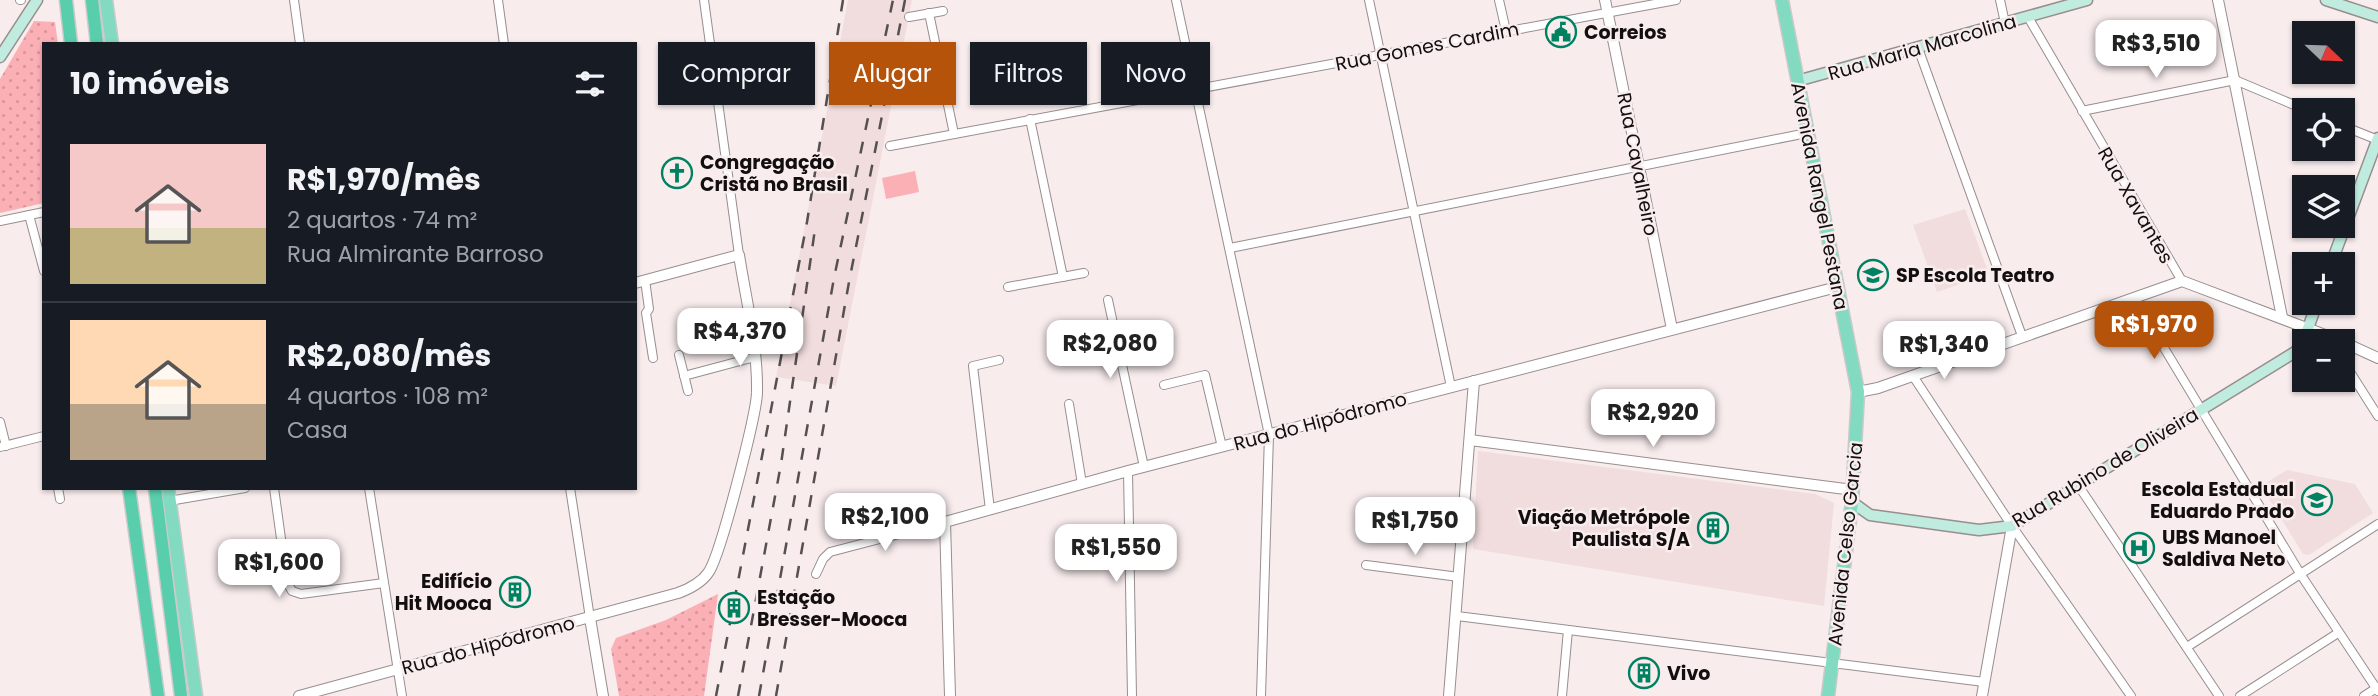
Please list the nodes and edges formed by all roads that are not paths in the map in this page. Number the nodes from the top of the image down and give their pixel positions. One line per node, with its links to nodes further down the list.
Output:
1 (37, 0): 34 (main road)
2 (66, 0): 26 (highway)
3 (92, 0): 27 (highway)
4 (106, 0): 28 (main road)
5 (294, 0): 29 (street)
6 (498, 0): 30 (street)
7 (704, 0): 55 (street)
8 (1176, 0): 31 (street)
9 (1369, 0): 33 (street)
10 (1499, 0): 25 (street)
11 (1605, 0): 20 (street, Rua Cavalheiro)
12 (1676, 0): 20 (street, Rua Gomes Cardim)
13 (1782, 0): 36 (main road, Avenida Rangel Pestana)
14 (2000, 0): 24 (street)
15 (2087, 0): 22 (main road, Rua Maria Marcolina)
16 (2218, 0): 35 (street)
17 (2326, 0): 23 (main road)
18 (943, 11): 19 (street)
19 (929, 13): 21 (street); 45 (street)
20 (1608, 13): 25 (street, Rua Gomes Cardim); 48 (street, Rua Cavalheiro)
21 (909, 17)
22 (2028, 17): 24 (main road, Rua Maria Marcolina); 41 (street, Rua Xavantes)
23 (2378, 17)
24 (2005, 23): 32 (main road, Rua Maria Marcolina)
25 (1506, 31): 33 (street, Rua Gomes Cardim)
26 (71, 42)
27 (97, 42)
28 (112, 42)
29 (300, 42)
30 (504, 42)
31 (1186, 42)
32 (1918, 48): 36 (main road, Rua Maria Marcolina); 70 (street)
33 (1380, 56): 37 (street, Rua Gomes Cardim); 50 (street)
34 (0, 57)
35 (2235, 80): 38 (street); 41 (street); 66 (street)
36 (1797, 81): 44 (main road, Avenida Rangel Pestana)
37 (1210, 85)
38 (2292, 104)
39 (1103, 105): 42 (street, Rua Gomes Cardim)
40 (1200, 105): 53 (street)
41 (2082, 110): 60 (street, Rua Xavantes)
42 (1030, 119): 45 (street, Rua Gomes Cardim); 58 (street)
43 (2355, 130): 46 (street)
44 (1807, 133): 48 (street); 62 (main road, Avenida Rangel Pestana)
45 (954, 134): 47 (street, Rua Gomes Cardim)
46 (2378, 139): 54 (main road)
47 (890, 146)
48 (1639, 167): 50 (street); 68 (street, Rua Cavalheiro)
49 (42, 212): 51 (street)
50 (1414, 212): 53 (street); 82 (street)
51 (29, 215): 52 (street); 56 (street)
52 (0, 221)
53 (1230, 248): 89 (street)
54 (2336, 252)
55 (739, 255): 59 (street); 73 (street, Rua do Hipódromo)
56 (42, 264)
57 (1084, 273): 58 (street)
58 (1063, 277): 61 (street)
59 (640, 281): 74 (street)
60 (2182, 281): 63 (street); 66 (street, Rua Xavantes)
61 (1007, 287)
62 (1837, 287): 68 (street, Rua do Hipódromo); 84 (main road, Avenida Rangel Pestana)
63 (2134, 298): 70 (street); 86 (street)
64 (1108, 300): 94 (street)
65 (2312, 315): 67 (main road, Rua Rubino de Oliveira)
66 (2282, 317): 67 (street, Rua Xavantes)
67 (2308, 327): 69 (street, Rua Xavantes); 86 (main road, Rua Rubino de Oliveira)
68 (1671, 329): 80 (street, Rua do Hipódromo)
69 (2312, 329)
70 (2022, 336): 78 (street)
71 (2355, 348): 75 (street, Rua Xavantes)
72 (679, 355): 77 (street)
73 (755, 357): 77 (street); 120 (street, Rua do Hipódromo)
74 (653, 358)
75 (2378, 358)
76 (999, 360): 108 (street)
77 (684, 376): 83 (street)
78 (1913, 376): 84 (street); 113 (street)
79 (2355, 380): 87 (street)
80 (1474, 381): 82 (street, Rua do Hipódromo); 91 (street)
81 (1164, 385): 93 (street)
82 (1451, 387): 89 (street, Rua do Hipódromo)
83 (688, 391)
84 (1858, 392): 106 (main road, Avenida Celso Garcia)
85 (1069, 404): 96 (street)
86 (2200, 410): 97 (main road, Rua Rubino de Oliveira); 116 (street)
87 (2378, 416)
88 (0, 422): 92 (street)
89 (1269, 435): 93 (street, Rua do Hipódromo); 136 (street)
90 (42, 437): 92 (street)
91 (1470, 440): 106 (street); 117 (street)
92 (3, 447)
93 (1222, 447): 94 (street, Rua do Hipódromo)
94 (1144, 467): 95 (street, Rua do Hipódromo)
95 (1128, 471): 96 (street, Rua do Hipódromo); 135 (street)
96 (1082, 484): 108 (street, Rua do Hipódromo)
97 (2078, 485): 113 (main road, Rua Rubino de Oliveira); 123 (street)
98 (58, 490): 107 (street)
99 (130, 490): 128 (highway)
100 (155, 490): 129 (highway)
101 (220, 490): 105 (street)
102 (274, 490): 118 (street)
103 (369, 490): 118 (street)
104 (570, 490): 120 (street)
105 (169, 494): 130 (main road)
106 (1853, 496): 109 (main road, Rua Rubino de Oliveira); 111 (main road, Avenida Celso Garcia)
107 (60, 499)
108 (990, 510): 110 (street, Rua do Hipódromo)
109 (1870, 515): 111 (main road); 113 (main road, Rua Rubino de Oliveira)
110 (946, 522): 115 (street, Rua do Hipódromo); 134 (street)
111 (1850, 524): 124 (main road, Avenida Celso Garcia)
112 (2378, 524): 116 (street)
113 (2012, 526): 126 (street); 141 (street)
114 (1366, 565): 117 (street)
115 (816, 573)
116 (2301, 575): 122 (street); 123 (street)
117 (1460, 577): 119 (street)
118 (384, 583): 125 (street)
119 (1457, 616): 121 (street); 137 (street)
120 (590, 618): 125 (street, Rua do Hipódromo); 133 (street)
121 (1568, 630): 124 (street); 138 (street)
122 (2338, 633): 127 (street); 143 (street)
123 (2187, 647): 142 (street)
124 (1832, 662): 126 (street); 139 (main road, Avenida Celso Garcia)
125 (397, 669): 131 (street, Rua do Hipódromo); 132 (street)
126 (1984, 682): 140 (street)
127 (2377, 689): 144 (street)
128 (158, 696)
129 (181, 696)
130 (196, 696)
131 (299, 696)
132 (402, 696)
133 (603, 696)
134 (950, 696)
135 (1132, 696)
136 (1261, 696)
137 (1449, 696)
138 (1562, 696)
139 (1828, 696)
140 (1982, 696)
141 (2131, 696)
142 (2219, 696)
143 (2240, 696)
144 (2364, 696)

